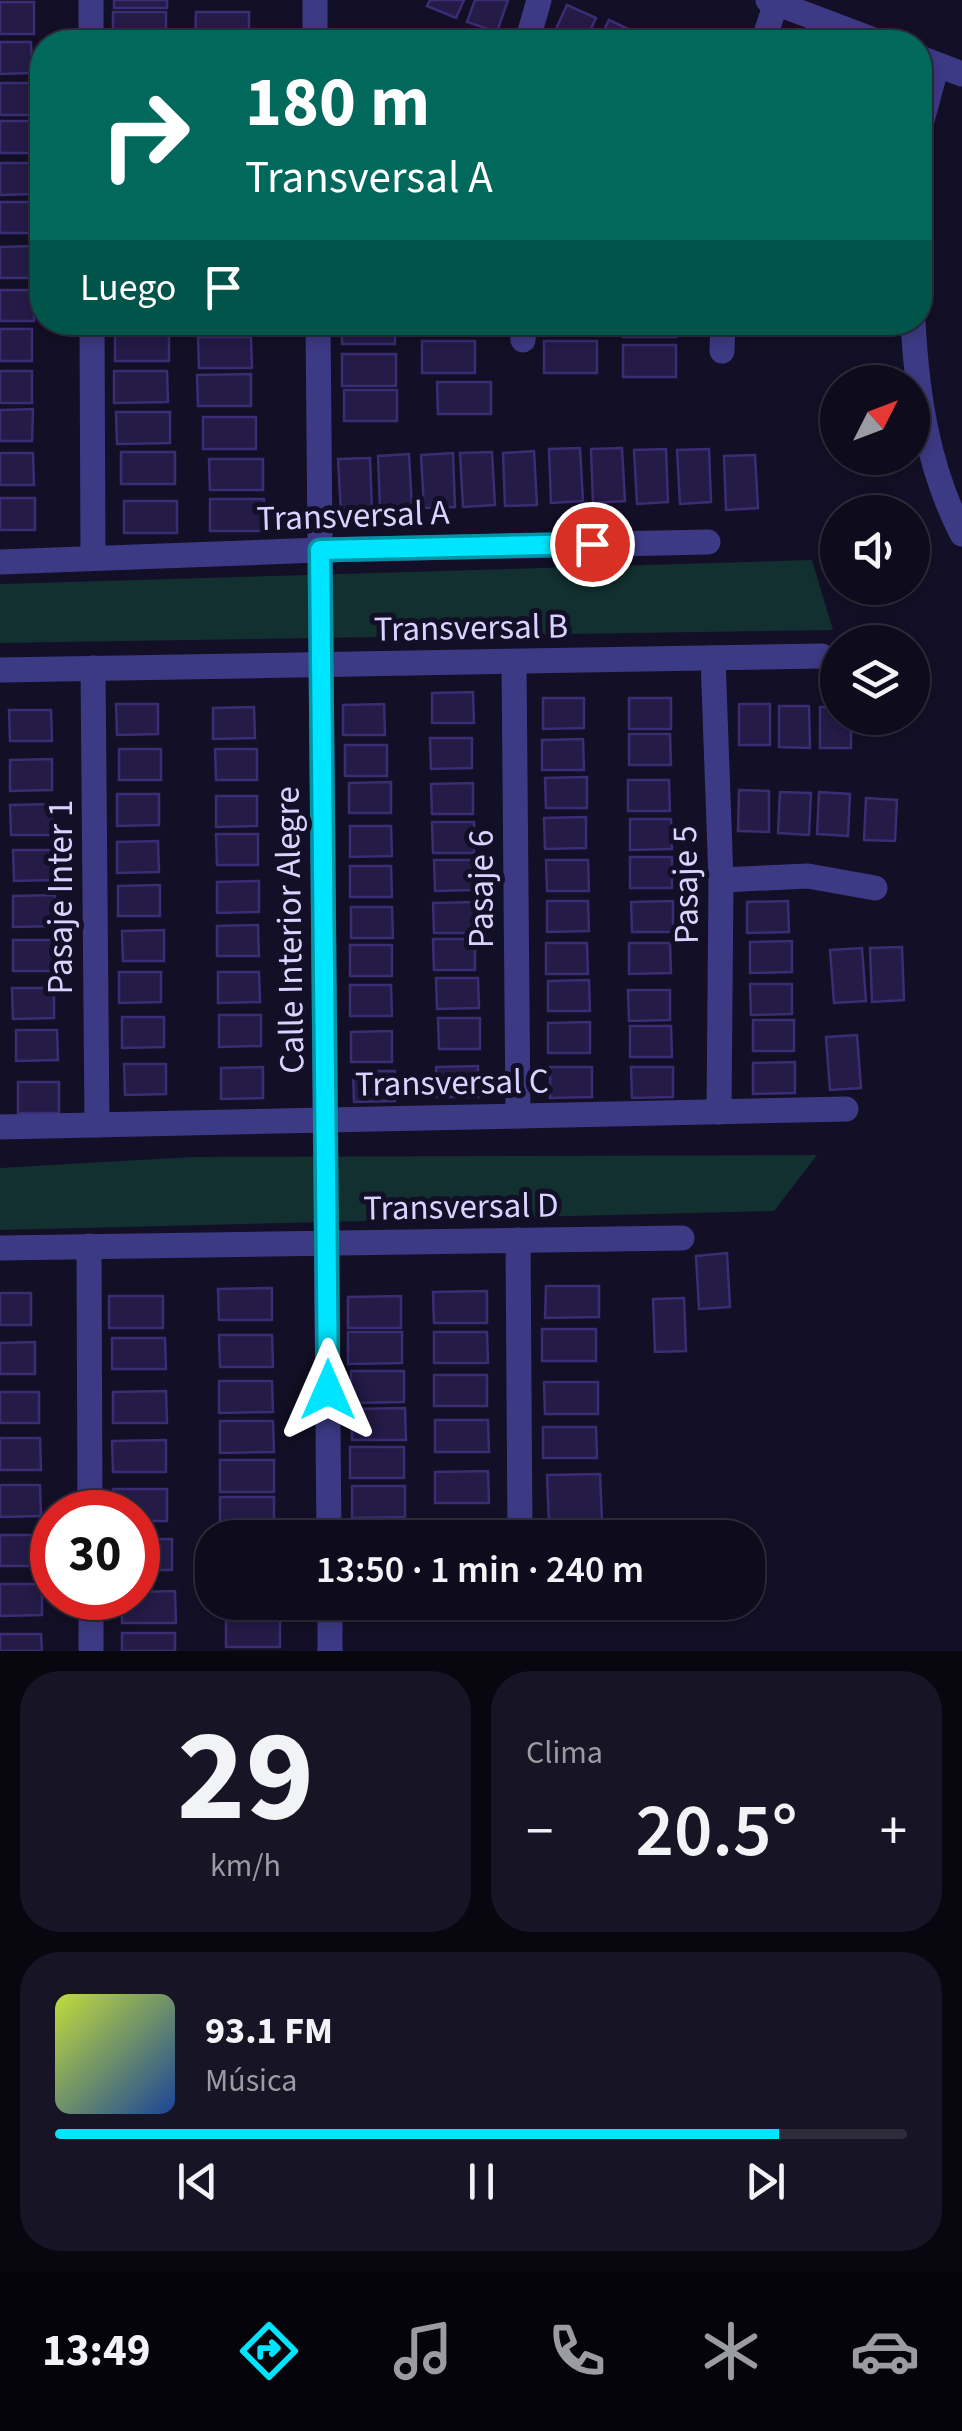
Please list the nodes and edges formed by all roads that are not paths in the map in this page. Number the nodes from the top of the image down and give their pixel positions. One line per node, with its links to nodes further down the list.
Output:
1 (90, 0): 5 (street)
2 (315, 0): 6 (street)
3 (538, 0): 7 (street)
4 (772, 2): 8 (street); 9 (street)
5 (91, 30)
6 (315, 30)
7 (531, 30)
8 (765, 30)
9 (847, 30)
10 (932, 63): 11 (street)
11 (962, 74)
12 (92, 335): 20 (street)
13 (318, 335): 19 (street, Calle Interior Alegre)
14 (723, 335): 16 (street)
15 (914, 335): 17 (street)
16 (722, 351)
17 (962, 534)
18 (708, 542): 19 (street, Transversal A)
19 (320, 550): 20 (street, Transversal A); 25 (street, Calle Interior Alegre)
20 (93, 558): 21 (street, Transversal A)
21 (0, 562)
22 (820, 656): 23 (street, Transversal B)
23 (713, 658): 24 (street, Transversal B); 28 (street, Pasaje 5)
24 (514, 662): 25 (street, Transversal B); 32 (street, Pasaje 6)
25 (322, 664): 26 (street, Transversal B); 33 (street, Calle Interior Alegre)
26 (93, 668): 27 (street, Transversal B); 34 (street, Pasaje Inter 1)
27 (0, 670)
28 (721, 880): 29 (street); 31 (street, Pasaje 5)
29 (875, 888)
30 (846, 1109): 31 (street, Transversal C)
31 (719, 1112): 32 (street, Transversal C)
32 (518, 1116): 33 (street, Transversal C)
33 (326, 1120): 34 (street, Transversal C); 38 (street, Calle Interior Alegre)
34 (97, 1125): 35 (street, Transversal C)
35 (0, 1127)
36 (682, 1238): 37 (street, Transversal D)
37 (518, 1240): 38 (street, Transversal D); 43 (street)
38 (326, 1243): 39 (street, Transversal D); 42 (street, Calle Interior Alegre)
39 (88, 1246): 40 (street, Transversal D); 41 (street)
40 (0, 1248)
41 (90, 1490)
42 (329, 1520)
43 (520, 1520)
44 (90, 1620): 46 (street)
45 (330, 1620): 47 (street)
46 (91, 1651)
47 (330, 1651)

